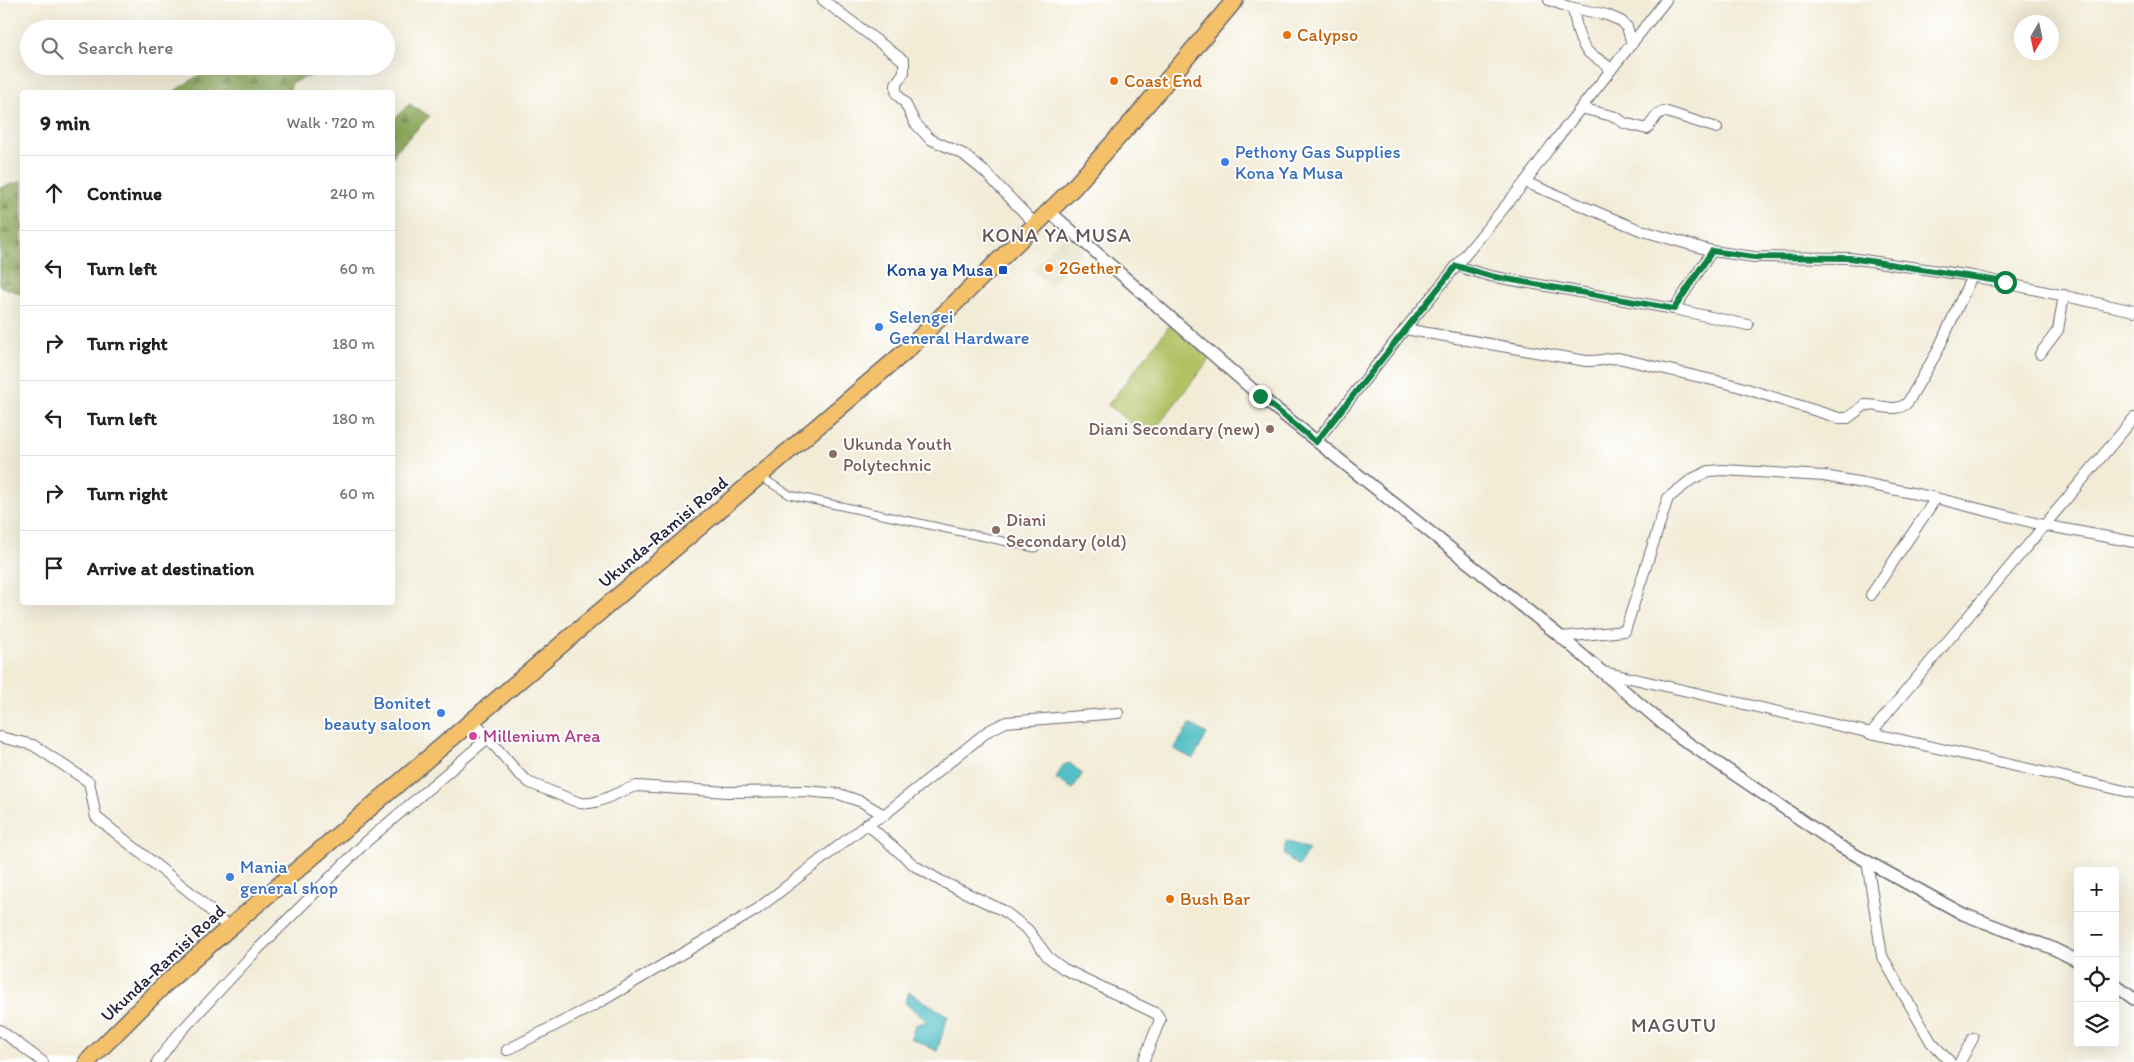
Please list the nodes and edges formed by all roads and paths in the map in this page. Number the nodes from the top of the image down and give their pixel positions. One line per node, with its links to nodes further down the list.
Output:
1 (823, 0): 12 (street)
2 (1235, 0): 11 (highway, Ukunda-Ramisi Road)
3 (1549, 0): 5 (street)
4 (1666, 0): 6 (street)
5 (1573, 8): 6 (street); 7 (street)
6 (1632, 44): 7 (street)
7 (1611, 70): 8 (street)
8 (1581, 108): 9 (street); 10 (street)
9 (1717, 128)
10 (1526, 182): 13 (street); 14 (street)
11 (1050, 212): 12 (highway, Ukunda-Ramisi Road); 23 (street)
12 (1036, 224): 24 (highway, Ukunda-Ramisi Road)
13 (1712, 251): 15 (street); 18 (street)
14 (1456, 266): 18 (street); 20 (street)
15 (1972, 276): 16 (street); 20 (street)
16 (2064, 296): 17 (street); 21 (street)
17 (2133, 308)
18 (1674, 309): 19 (street)
19 (1748, 325)
20 (1405, 329): 23 (street)
21 (2040, 354)
22 (2134, 418): 26 (street)
23 (1316, 442): 30 (street)
24 (759, 476): 28 (street); 33 (highway, Ukunda-Ramisi Road)
25 (1936, 498): 26 (street); 29 (street); 30 (street)
26 (2043, 526): 27 (street); 34 (street)
27 (2134, 542)
28 (1035, 548)
29 (1871, 595)
30 (1561, 636): 31 (street)
31 (1604, 672): 34 (street); 40 (street)
32 (1118, 713): 38 (street)
33 (473, 719): 36 (street); 41 (highway, Ukunda-Ramisi Road)
34 (1870, 734): 37 (street)
35 (0, 737): 41 (street)
36 (488, 738): 38 (street); 50 (street)
37 (2134, 793)
38 (884, 815): 39 (street)
39 (867, 824): 47 (street); 51 (street)
40 (1867, 861): 42 (street); 52 (street)
41 (229, 928): 49 (highway, Ukunda-Ramisi Road)
42 (2074, 960)
43 (2119, 988): 44 (street)
44 (2134, 999)
45 (0, 1030): 48 (street)
46 (1973, 1038): 53 (street)
47 (507, 1050)
48 (43, 1062)
49 (87, 1062)
50 (157, 1062)
51 (1143, 1062)
52 (1950, 1062)
53 (1960, 1062)

